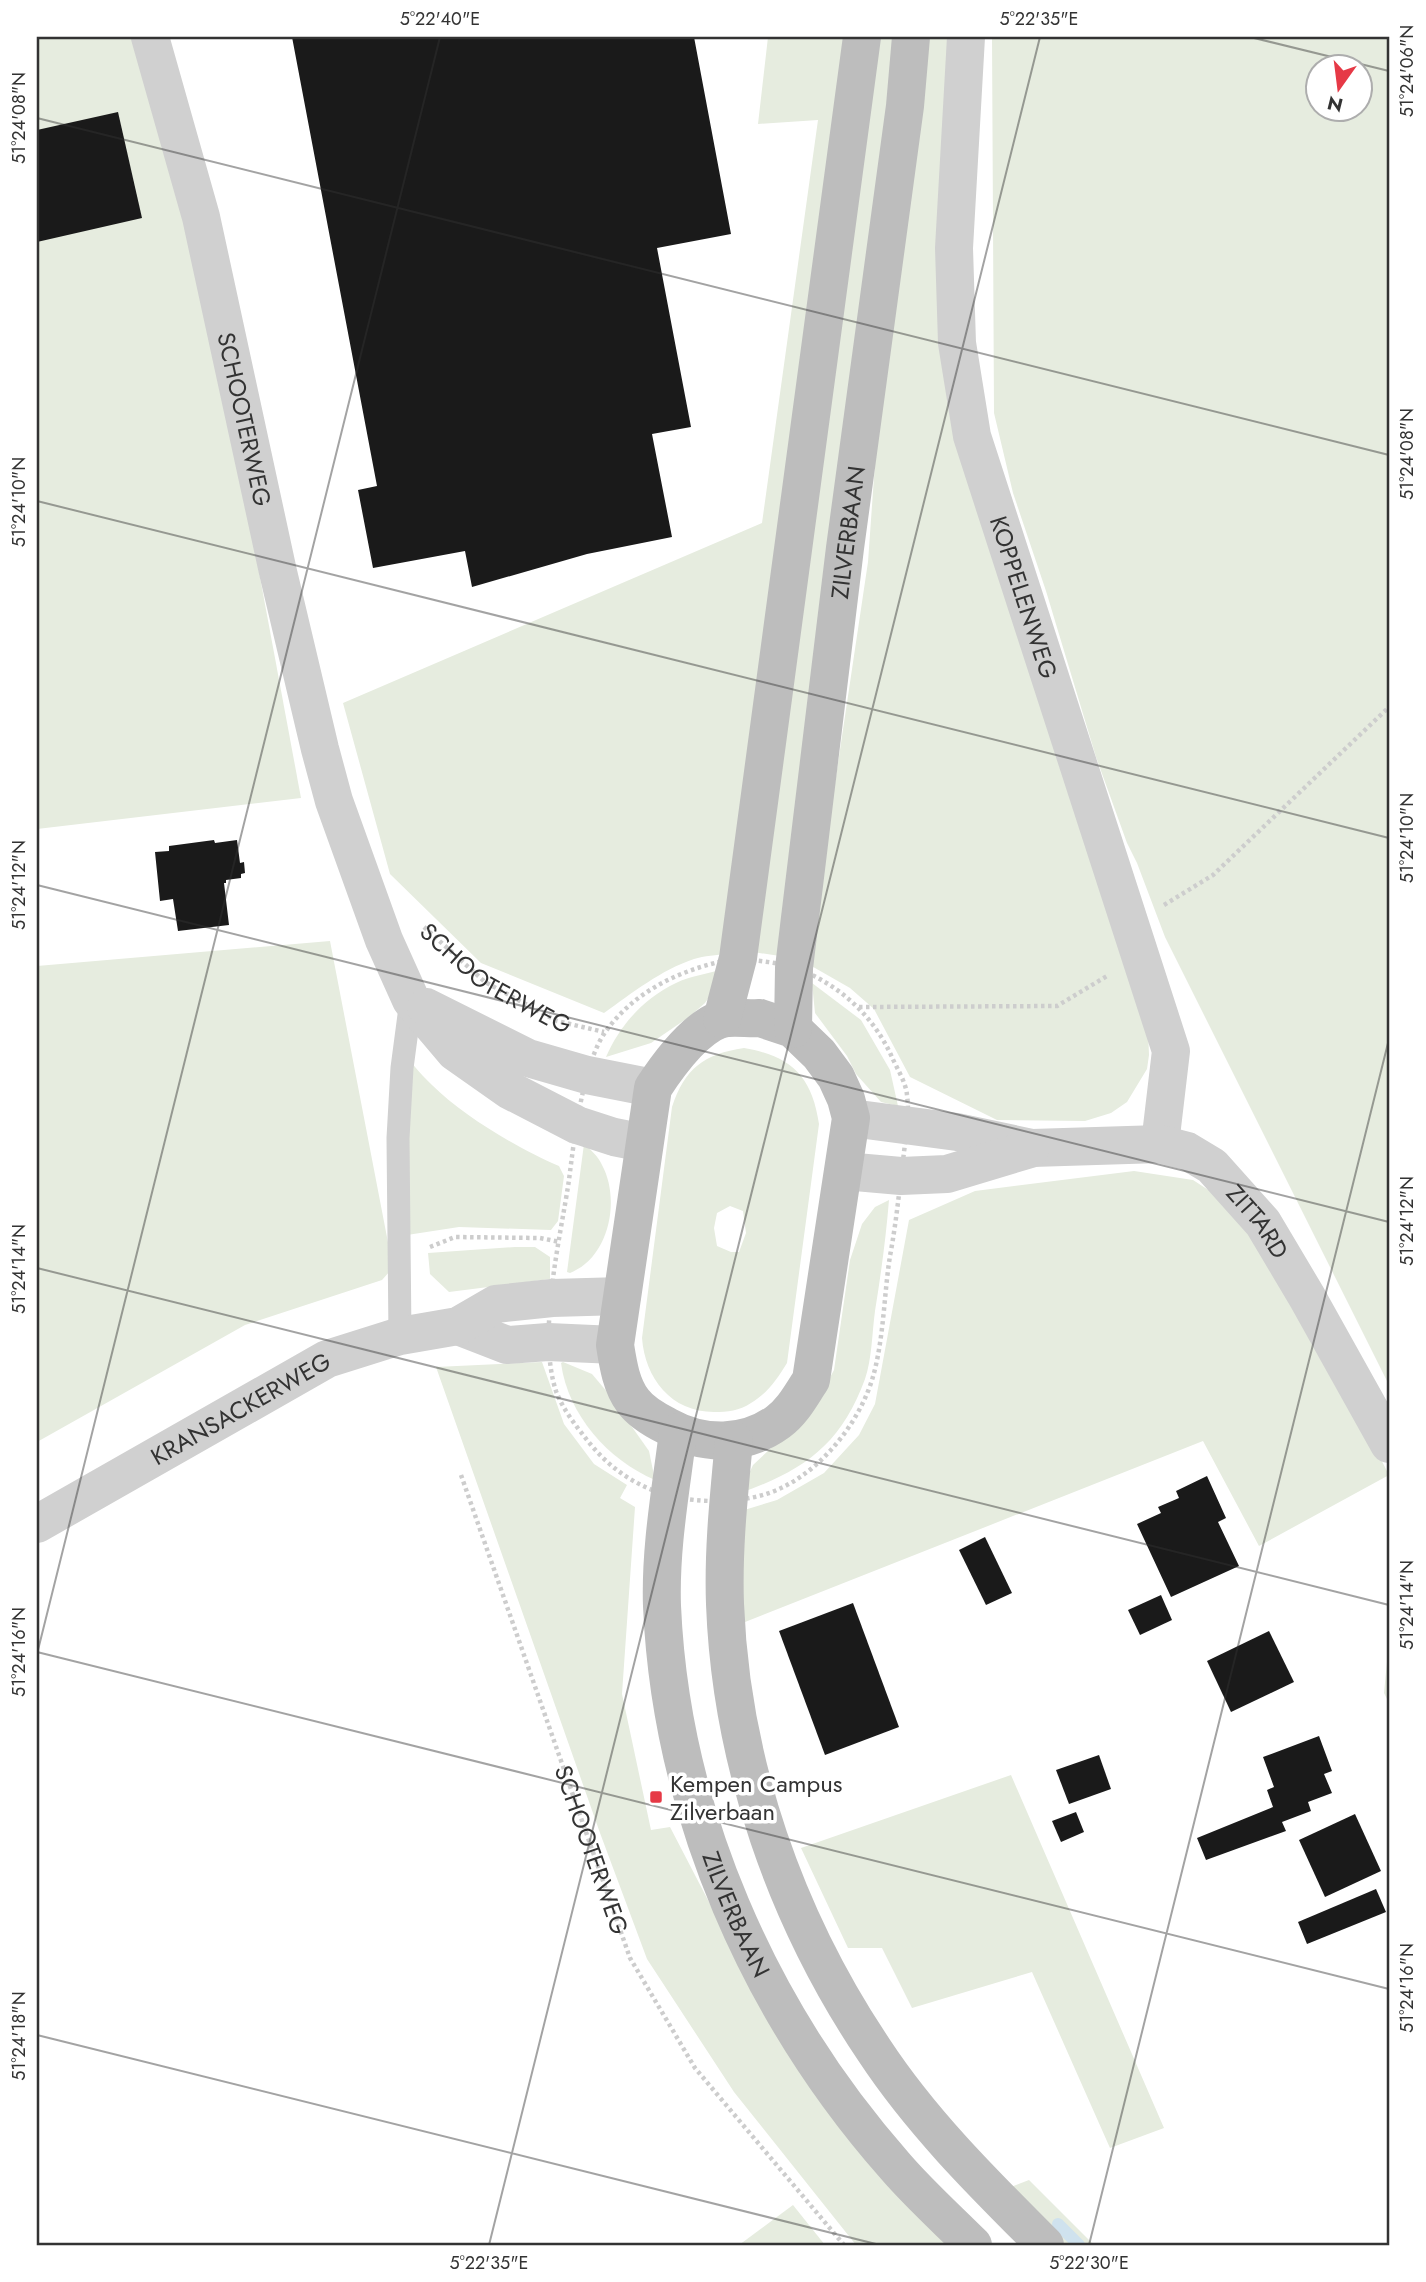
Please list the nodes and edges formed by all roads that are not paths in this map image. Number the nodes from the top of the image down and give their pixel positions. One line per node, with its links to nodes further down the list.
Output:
1 (150, 37): 5 (street, SCHOOTERWEG)
2 (862, 37): 6 (main road, ZILVERBAAN)
3 (911, 37): 7 (main road, ZILVERBAAN)
4 (966, 37): 11 (street, KOPPELENWEG)
5 (411, 1000): 8 (street, SCHOOTERWEG); 10 (street, SCHOOTERWEG); 16 (lane)
6 (722, 1019): 7 (main road); 8 (main road)
7 (793, 1029): 9 (main road)
8 (653, 1088): 10 (main road)
9 (851, 1118): 12 (street, ZITTARD); 13 (main road)
10 (644, 1143): 14 (main road)
11 (1160, 1144): 12 (street, ZITTARD); 20 (street, ZITTARD)
12 (1032, 1148): 13 (street, ZITTARD)
13 (844, 1171): 19 (main road)
14 (622, 1296): 15 (street, KRANSACKERWEG); 17 (main road)
15 (458, 1326): 16 (street, KRANSACKERWEG); 17 (street)
16 (400, 1336): 21 (street, KRANSACKERWEG)
17 (615, 1345): 18 (main road)
18 (678, 1432): 19 (main road); 22 (main road, ZILVERBAAN)
19 (734, 1441): 23 (main road)
20 (1389, 1444)
21 (37, 1524)
22 (973, 2245)
23 (1045, 2245)

